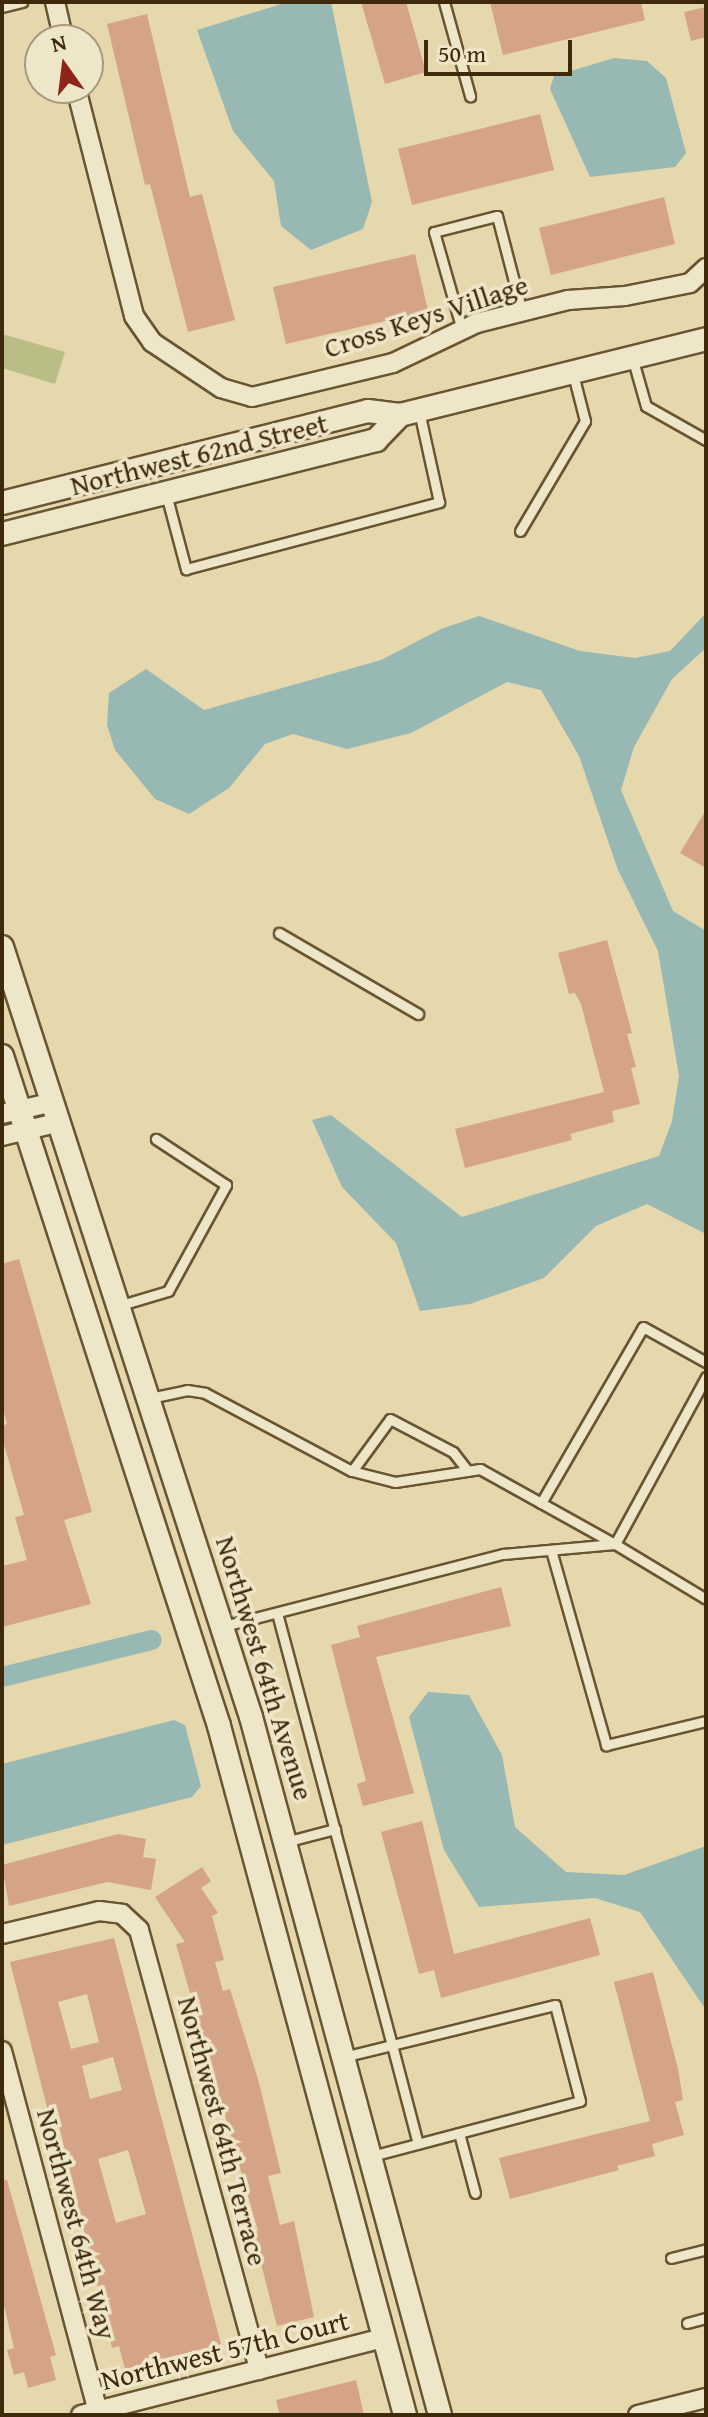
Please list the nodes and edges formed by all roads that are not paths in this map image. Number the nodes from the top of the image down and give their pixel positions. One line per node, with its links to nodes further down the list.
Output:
1 (22, 2): 4 (lane)
2 (55, 2): 5 (street)
3 (444, 2): 6 (lane)
4 (2, 7)
5 (60, 24)
6 (470, 96)
7 (80, 104): 10 (street, Cross Keys Village)
8 (706, 268): 9 (street, Cross Keys Village)
9 (522, 312): 10 (street, Cross Keys Village); 10 (lane)
10 (462, 330)
11 (706, 339): 12 (street, Northwest 62nd Street)
12 (632, 357): 13 (street, Northwest 62nd Street); 15 (lane)
13 (572, 372): 14 (street, Northwest 62nd Street); 20 (lane)
14 (409, 412): 16 (street, Northwest 62nd Street); 17 (street, Northwest 62nd Street); 17 (lane)
15 (706, 440)
16 (129, 471): 18 (street, Northwest 62nd Street); 19 (street)
17 (166, 494): 19 (street, Northwest 62nd Street)
18 (2, 503)
19 (110, 507): 21 (street, Northwest 62nd Street)
20 (520, 531)
21 (2, 534)
22 (279, 933): 24 (lane)
23 (2, 947): 26 (street, Northwest 64th Avenue)
24 (418, 1014)
25 (2, 1056): 27 (street)
26 (57, 1112): 27 (street); 30 (street, Northwest 64th Avenue)
27 (15, 1118): 28 (street); 33 (street)
28 (2, 1136)
29 (156, 1139): 30 (lane)
30 (121, 1305): 34 (street, Northwest 64th Avenue)
31 (706, 1362): 37 (lane)
32 (706, 1377): 38 (lane)
33 (110, 1389): 34 (street); 43 (street)
34 (150, 1398): 35 (lane); 42 (street, Northwest 64th Avenue)
35 (352, 1471): 36 (lane); 36 (lane)
36 (468, 1471): 37 (lane)
37 (541, 1503): 38 (lane)
38 (615, 1544): 39 (lane); 40 (lane)
39 (551, 1550): 41 (lane); 44 (lane)
40 (706, 1599)
41 (277, 1613): 42 (lane); 45 (lane)
42 (224, 1626): 43 (street); 46 (street, Northwest 64th Avenue)
43 (190, 1636): 51 (street)
44 (706, 1721)
45 (335, 1829): 46 (lane); 48 (lane)
46 (285, 1842): 50 (street, Northwest 64th Avenue)
47 (2, 1934): 61 (street, Northwest 64th Terrace)
48 (392, 2045): 50 (lane); 52 (lane); 53 (lane)
49 (2, 2051): 63 (street, Northwest 64th Way)
50 (343, 2057): 51 (street); 54 (street, Northwest 64th Avenue)
51 (310, 2066): 60 (street)
52 (459, 2133): 53 (lane); 55 (lane)
53 (418, 2144): 54 (lane)
54 (370, 2156): 65 (street, Northwest 64th Avenue)
55 (475, 2193)
56 (706, 2249): 57 (lane)
57 (671, 2258)
58 (706, 2318): 59 (lane)
59 (687, 2323)
60 (382, 2338): 61 (street, Northwest 57th Court); 64 (street)
61 (259, 2370): 63 (street, Northwest 57th Court)
62 (706, 2398): 66 (street)
63 (90, 2413)
64 (405, 2415)
65 (440, 2415)
66 (639, 2415)

